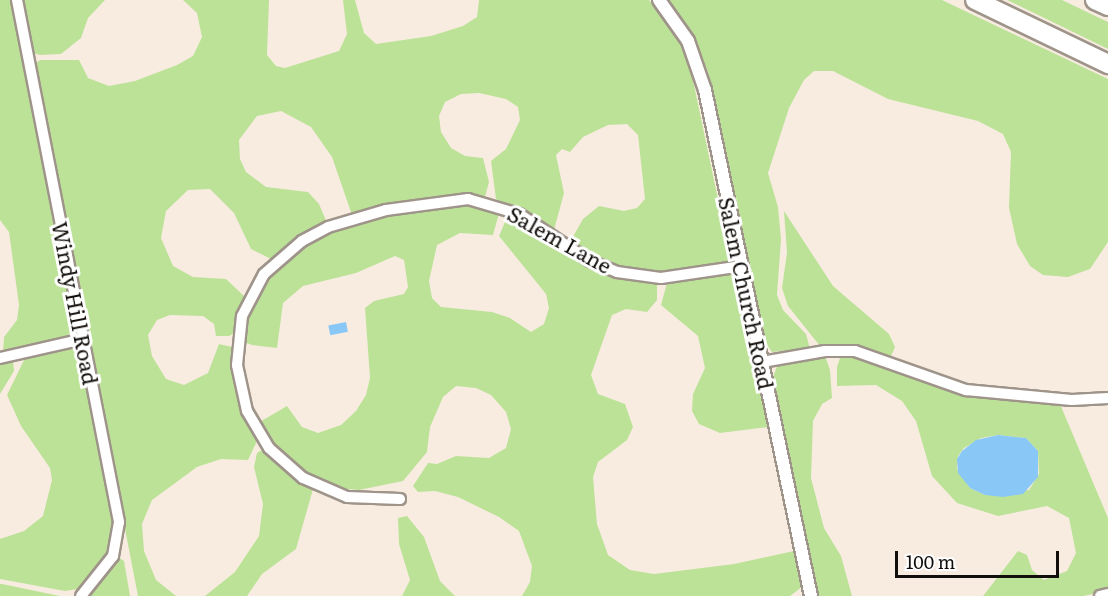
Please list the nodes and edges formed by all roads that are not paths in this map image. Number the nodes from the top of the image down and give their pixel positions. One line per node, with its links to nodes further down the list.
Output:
1 (17, 0): 8 (street, Windy Hill Road)
2 (659, 0): 7 (street, Salem Church Road)
3 (975, 0): 6 (highway)
4 (1095, 0): 5 (highway)
5 (1108, 6)
6 (1108, 64)
7 (742, 266): 10 (street, Salem Church Road); 12 (street, Salem Lane)
8 (83, 339): 9 (street); 14 (street, Windy Hill Road)
9 (0, 358)
10 (762, 362): 11 (street); 15 (street, Salem Church Road)
11 (1108, 398)
12 (400, 499)
13 (1108, 594): 16 (street)
14 (81, 596)
15 (811, 596)
16 (1100, 596)

